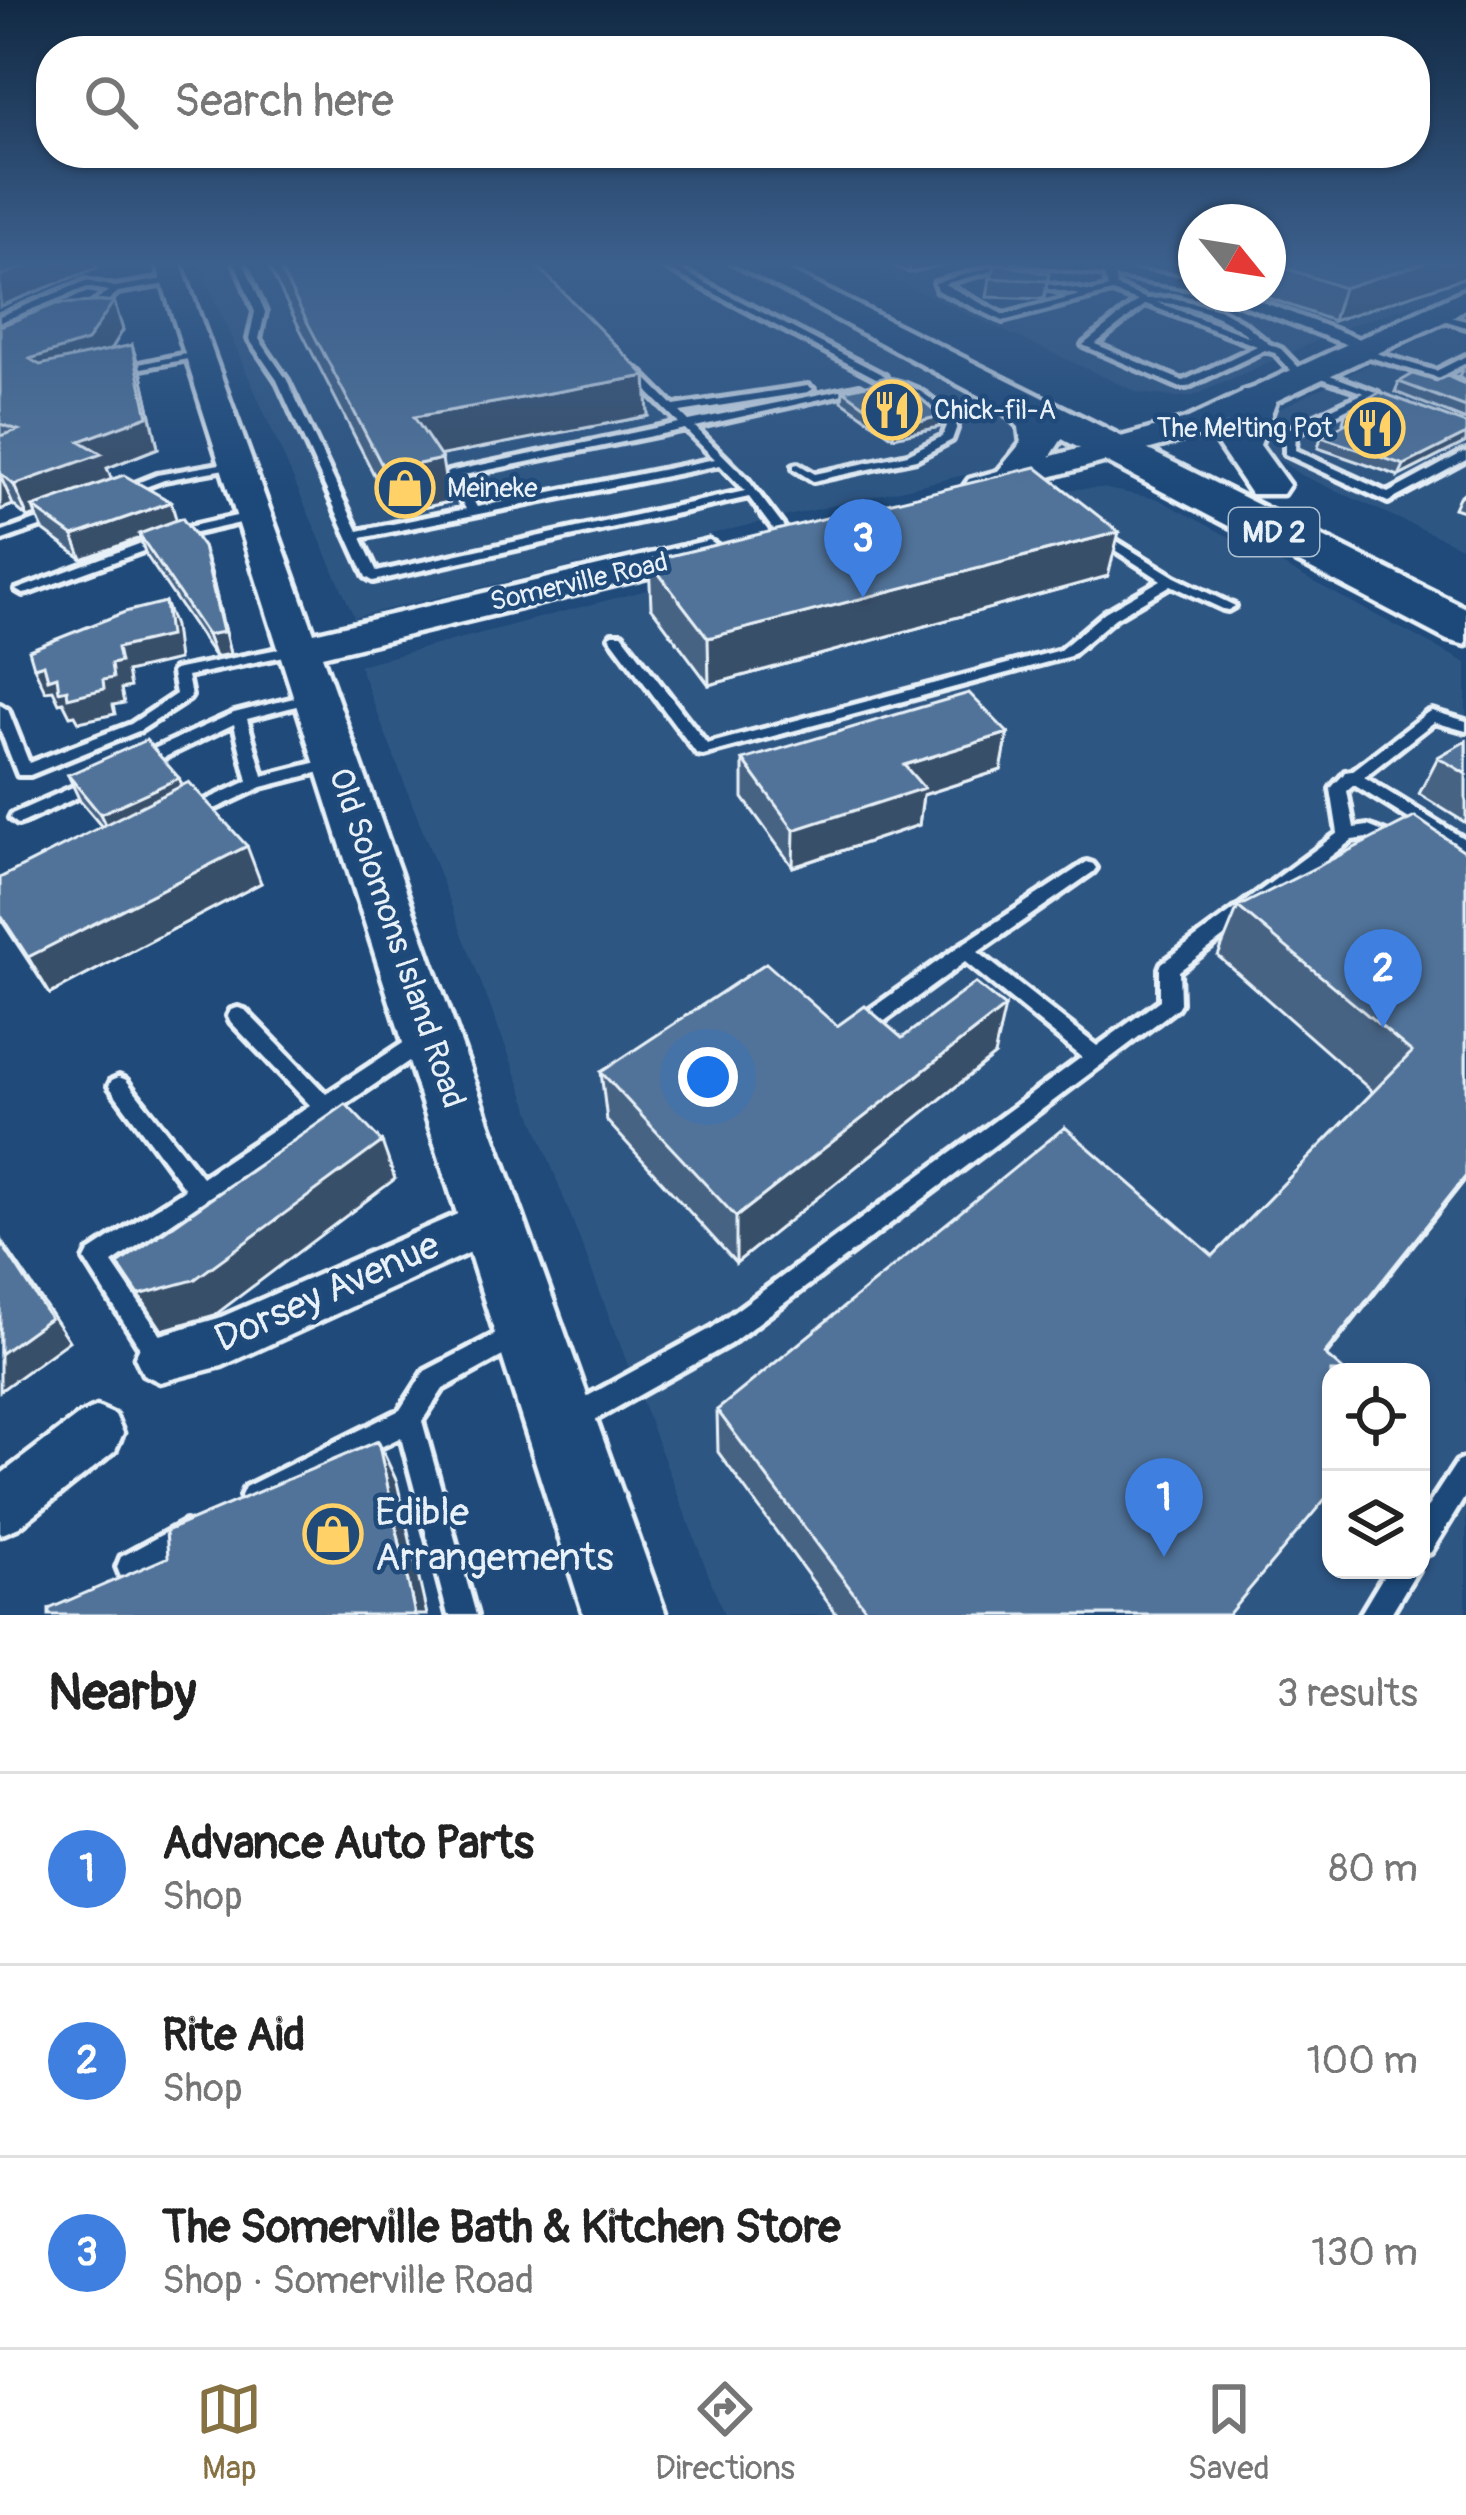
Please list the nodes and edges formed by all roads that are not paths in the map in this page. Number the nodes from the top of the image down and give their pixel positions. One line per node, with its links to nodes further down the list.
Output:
1 (194, 337): 13 (main road, Old Solomons Island Road)
2 (254, 337): 44 (lane)
3 (805, 337): 23 (lane)
4 (894, 337): 21 (highway, MD 2)
5 (955, 337): 27 (highway, MD 2)
6 (1098, 337): 11 (lane)
7 (1240, 337): 11 (lane)
8 (1256, 337): 11 (lane)
9 (1336, 337): 12 (street)
10 (1397, 337): 12 (main road)
11 (1265, 346): 18 (lane)
12 (1364, 348): 17 (lane); 18 (main road)
13 (200, 354): 16 (lane); 31 (main road, Old Solomons Island Road)
14 (1466, 359): 17 (lane)
15 (626, 363): 23 (lane)
16 (112, 371)
17 (1437, 374): 19 (lane)
18 (1309, 375): 20 (lane); 24 (main road)
19 (1466, 390)
20 (1373, 393): 22 (lane); 26 (lane)
21 (1010, 397): 28 (highway, MD 2); 33 (highway)
22 (1392, 400)
23 (671, 410): 25 (lane)
24 (1250, 411): 26 (lane); 27 (main road); 34 (highway)
25 (687, 429): 30 (lane); 32 (lane); 39 (lane)
26 (1291, 433): 29 (lane)
27 (1166, 436): 28 (main road); 34 (highway, MD 2)
28 (1116, 452): 33 (main road); 50 (highway, MD 2)
29 (1466, 455)
30 (721, 461): 35 (lane); 39 (lane)
31 (237, 464): 37 (lane); 40 (main road, Old Solomons Island Road)
32 (798, 467)
33 (1029, 480): 36 (main road)
34 (1268, 485): 47 (highway, MD 2)
35 (752, 493): 43 (lane); 44 (lane)
36 (939, 496)
37 (101, 500)
38 (81, 507): 45 (lane)
39 (473, 512): 44 (lane)
40 (254, 516): 48 (lane); 52 (main road, Old Solomons Island Road)
41 (1080, 518): 46 (lane)
42 (829, 523): 43 (main road, Somerville Road)
43 (783, 534): 52 (main road, Somerville Road)
44 (356, 535)
45 (0, 537)
46 (1170, 580): 49 (lane); 51 (lane)
47 (1466, 580)
48 (23, 590)
49 (1228, 605)
50 (1466, 629)
51 (617, 637)
52 (307, 673): 53 (lane); 54 (lane); 56 (main road, Old Solomons Island Road)
53 (0, 710)
54 (239, 716): 58 (lane); 59 (lane)
55 (1466, 726): 57 (lane)
56 (337, 762): 58 (lane); 68 (main road, Old Solomons Island Road)
57 (1351, 776): 61 (lane); 62 (lane)
58 (257, 782): 60 (lane)
59 (18, 818)
60 (171, 823)
61 (1347, 835): 63 (lane); 69 (lane)
62 (1466, 848)
63 (1409, 853)
64 (1087, 868): 65 (lane)
65 (965, 952): 67 (lane); 69 (lane)
66 (238, 1016): 71 (lane)
67 (868, 1022)
68 (430, 1036): 71 (lane); 73 (main road, Old Solomons Island Road)
69 (1097, 1058): 77 (lane)
70 (119, 1086): 72 (lane)
71 (324, 1106): 72 (lane)
72 (200, 1190): 75 (lane)
73 (492, 1220): 74 (main road, Old Solomons Island Road); 75 (street, Dorsey Avenue)
74 (529, 1329): 76 (lane); 77 (main road, Old Solomons Island Road)
75 (160, 1358)
76 (409, 1419): 82 (lane); 84 (lane)
77 (561, 1425): 85 (main road, Old Solomons Island Road)
78 (97, 1433): 80 (street)
79 (1466, 1471): 81 (lane)
80 (0, 1508)
81 (1430, 1528)
82 (131, 1567)
83 (1397, 1579): 86 (lane)
84 (462, 1615)
85 (625, 1615)
86 (1374, 1615)

